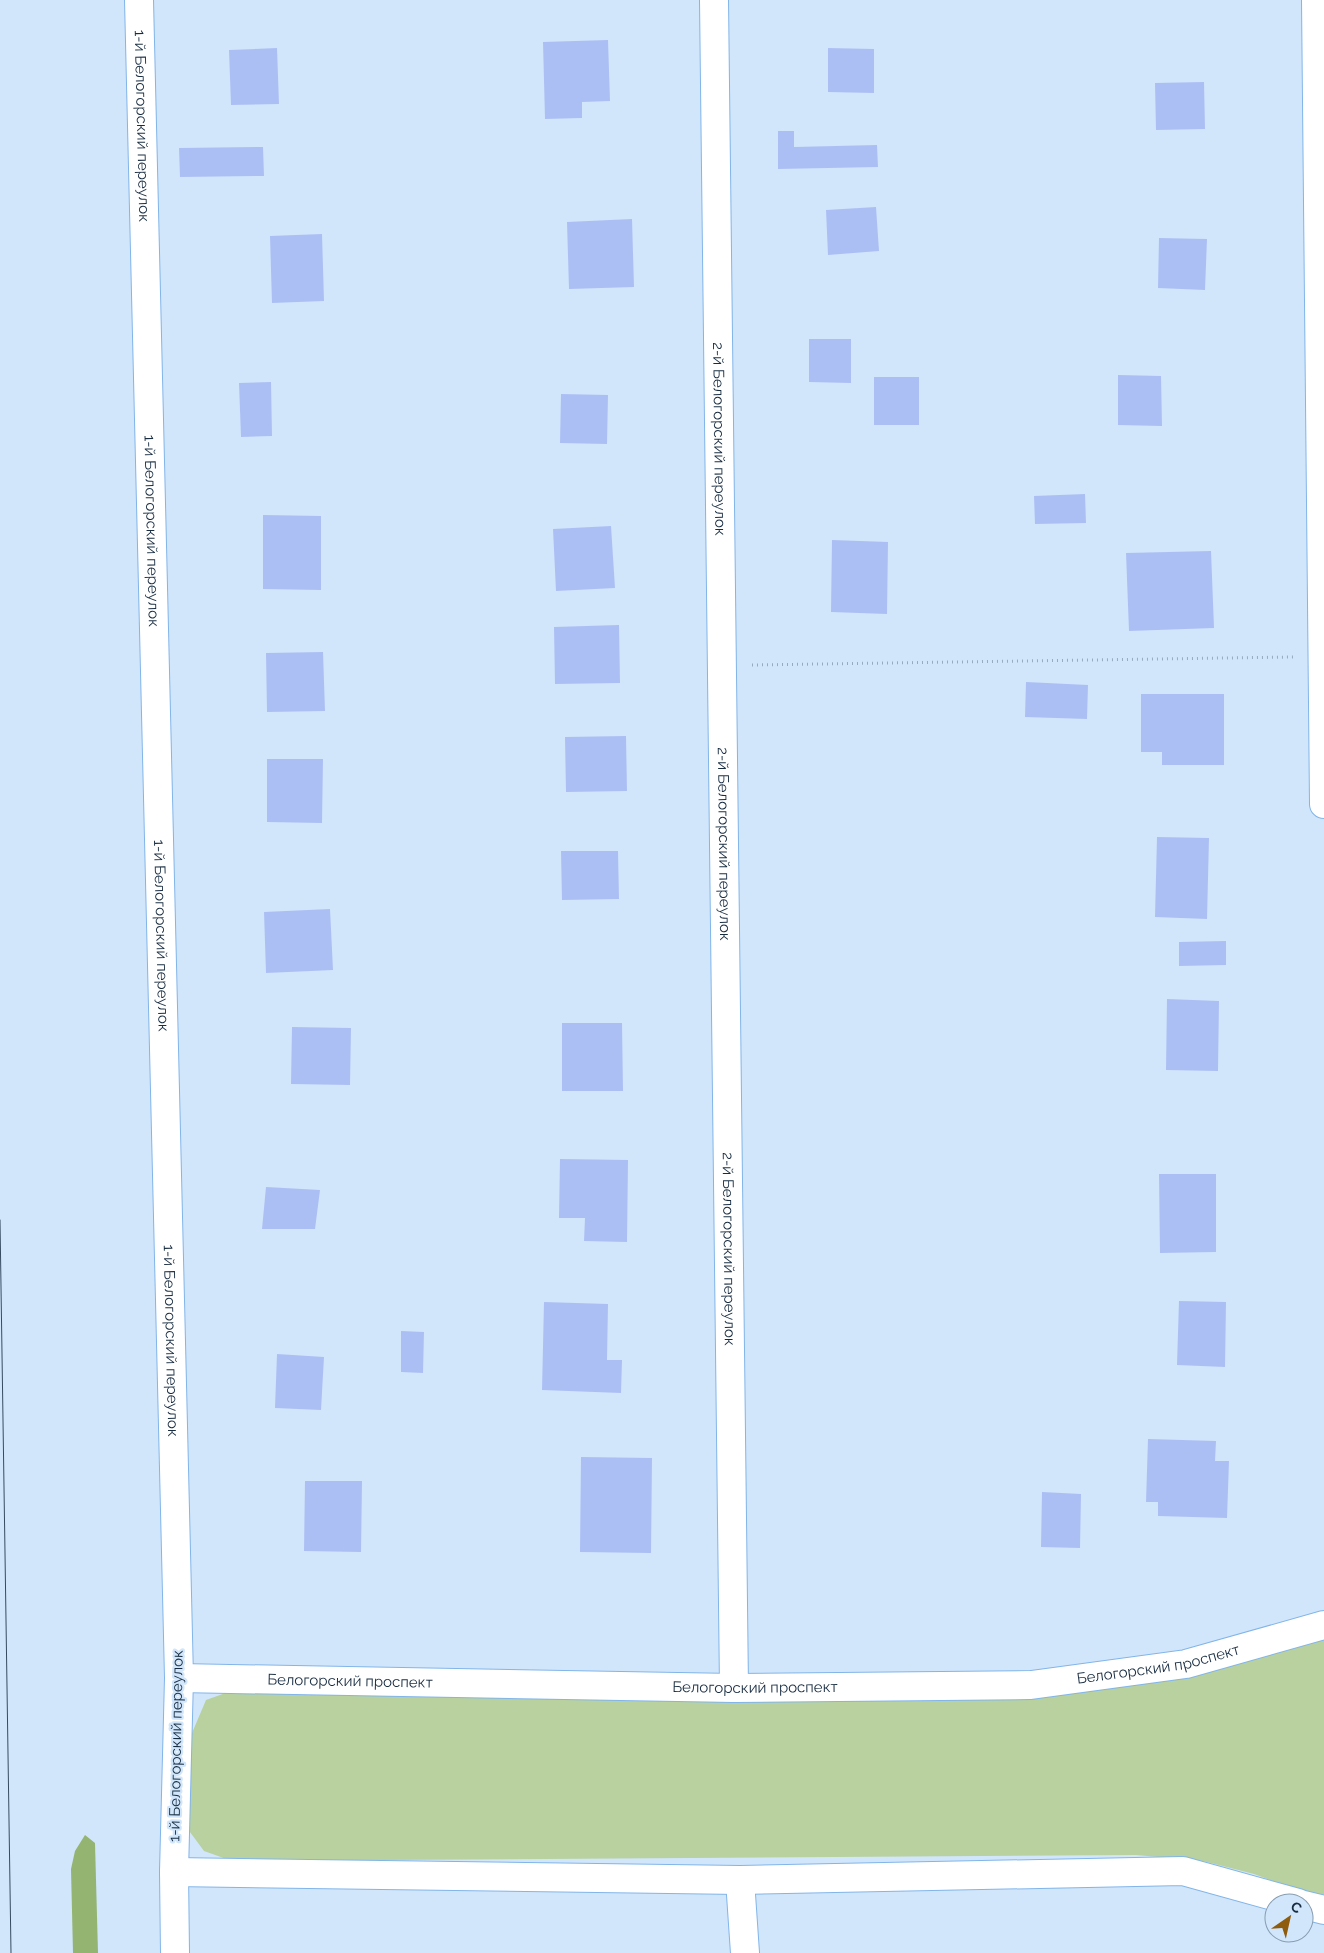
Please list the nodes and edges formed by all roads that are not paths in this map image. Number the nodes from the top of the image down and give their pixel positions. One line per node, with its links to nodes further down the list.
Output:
1 (140, 0): 6 (street, 1-й Белогорский переулок)
2 (714, 0): 7 (street, 2-й Белогорский переулок)
3 (1316, 0): 4 (street)
4 (1324, 804)
5 (1324, 1625): 7 (street, Белогорский проспект)
6 (179, 1678): 7 (street, Белогорский проспект); 8 (street, 1-й Белогорский переулок)
7 (734, 1688)
8 (174, 1872): 9 (street); 11 (street, 1-й Белогорский переулок)
9 (740, 1880): 10 (street); 12 (street)
10 (1264, 1894)
11 (175, 1953)
12 (745, 1953)

